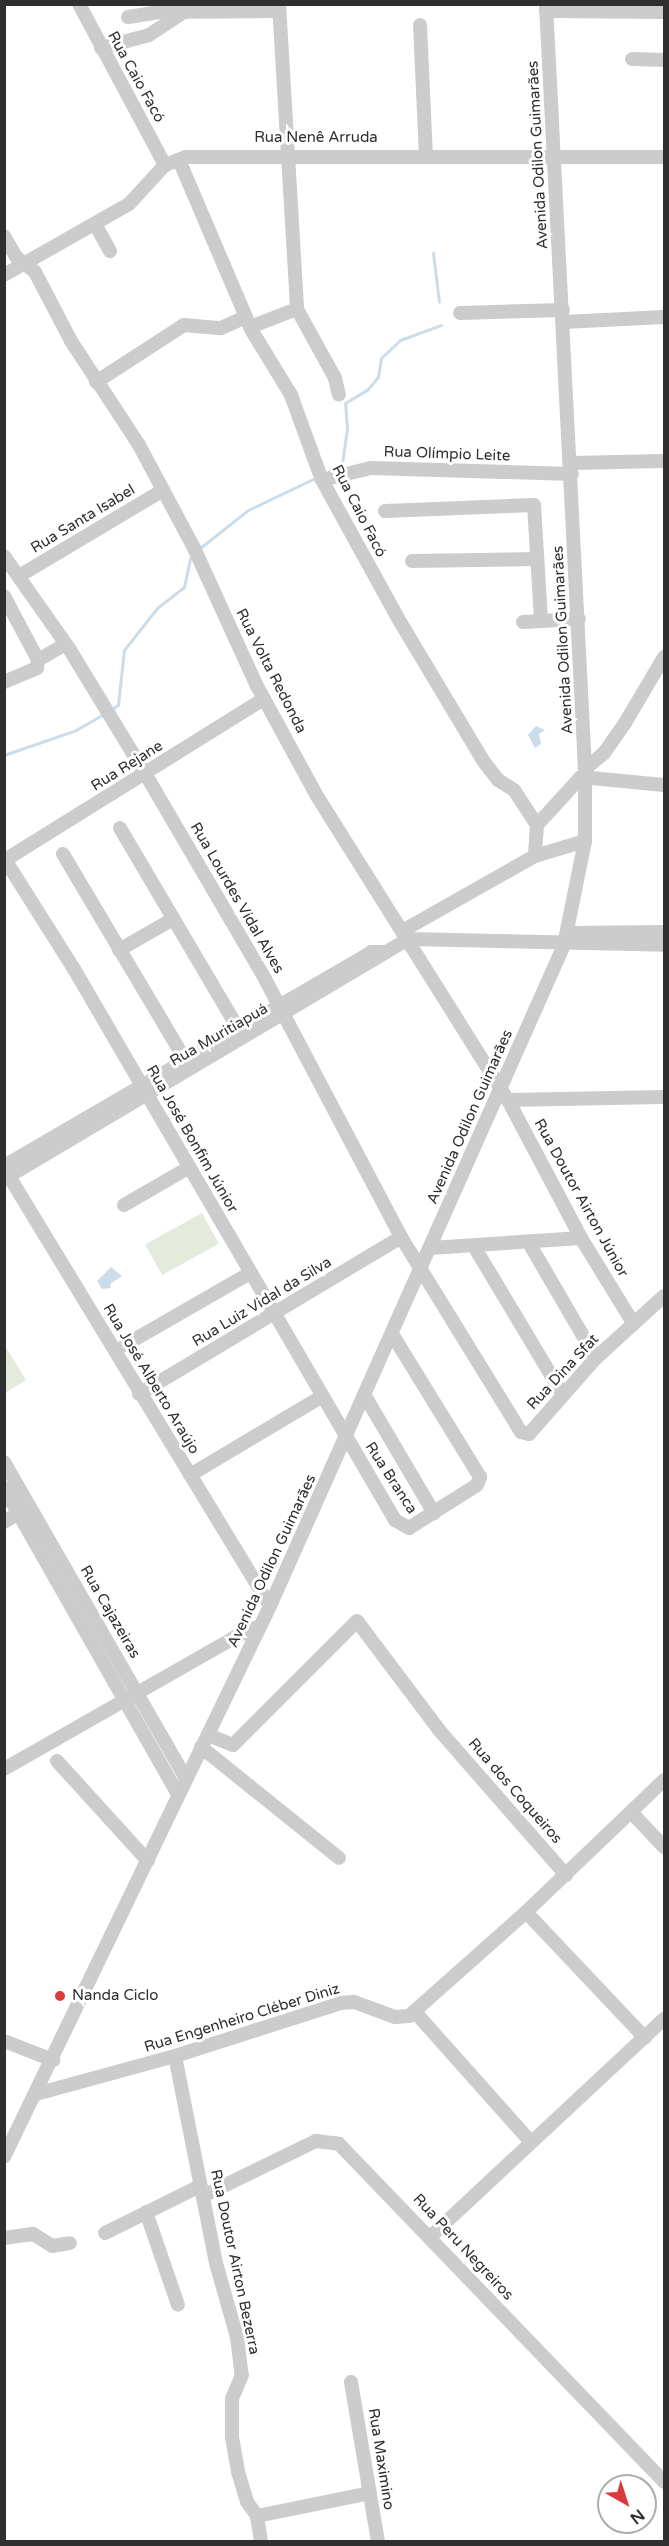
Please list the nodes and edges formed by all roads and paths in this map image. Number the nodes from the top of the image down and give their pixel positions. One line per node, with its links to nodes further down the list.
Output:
1 (79, 4): 8 (street, Rua Caio Facó)
2 (279, 8): 4 (street); 11 (street)
3 (546, 8): 5 (street); 13 (street, Avenida Odilon Guimarães)
4 (184, 12): 6 (street); 8 (street)
5 (664, 12)
6 (128, 17)
7 (420, 25): 12 (street)
8 (101, 48): 15 (street, Rua Caio Facó)
9 (632, 59): 10 (street)
10 (664, 60)
11 (285, 155): 12 (street, Rua Nenê Arruda); 15 (street, Rua Nenê Arruda); 21 (street)
12 (426, 155): 13 (street, Rua Nenê Arruda)
13 (555, 157): 14 (street, Rua Nenê Arruda); 23 (street, Avenida Odilon Guimarães)
14 (664, 157)
15 (172, 162): 16 (street); 25 (street, Rua Caio Facó)
16 (95, 224): 18 (street); 19 (street)
17 (4, 236): 19 (street, Rua Volta Redonda)
18 (110, 251)
19 (26, 262): 20 (street); 26 (street, Rua Volta Redonda)
20 (4, 275)
21 (297, 309): 25 (street); 27 (street)
22 (460, 313): 23 (street)
23 (564, 316): 24 (street); 29 (street, Avenida Odilon Guimarães)
24 (664, 317)
25 (248, 322): 26 (street); 30 (street, Rua Caio Facó)
26 (96, 382): 31 (street, Rua Volta Redonda)
27 (339, 394)
28 (664, 461): 29 (street, Rua Olímpio Leite)
29 (572, 469): 30 (street, Rua Olímpio Leite); 38 (street, Avenida Odilon Guimarães)
30 (322, 480): 49 (street, Rua Caio Facó)
31 (163, 490): 36 (street, Rua Santa Isabel); 45 (street, Rua Volta Redonda)
32 (385, 512): 34 (street)
33 (4, 556): 36 (street, Rua Lourdes Vídal Alves)
34 (535, 559): 35 (street); 39 (street)
35 (412, 561)
36 (19, 576): 41 (street, Rua Lourdes Vídal Alves)
37 (4, 596): 43 (street)
38 (579, 619): 39 (street); 46 (street, Avenida Odilon Guimarães)
39 (541, 621): 40 (street)
40 (523, 622)
41 (64, 645): 43 (street); 47 (street, Rua Lourdes Vídal Alves)
42 (664, 657): 46 (street)
43 (38, 660): 44 (street)
44 (4, 682)
45 (264, 699): 47 (street, Rua Rejane); 57 (street, Rua Volta Redonda)
46 (585, 772): 48 (street); 49 (street); 51 (street, Avenida Odilon Guimarães)
47 (146, 775): 54 (street, Rua Rejane); 62 (street, Rua Lourdes Vídal Alves)
48 (664, 785)
49 (537, 825): 53 (street)
50 (120, 828): 55 (street)
51 (585, 841): 53 (street, Rua Muritiapuá); 58 (street, Avenida Odilon Guimarães)
52 (63, 854): 61 (street)
53 (535, 856): 57 (street, Rua Muritiapuá)
54 (5, 859): 65 (street, Rua José Bonfim Júnior)
55 (173, 919): 61 (street); 63 (street)
56 (664, 933): 59 (street)
57 (406, 934): 58 (street); 62 (street, Rua Muritiapuá); 66 (street, Rua Volta Redonda)
58 (565, 939): 59 (street); 66 (street, Avenida Odilon Guimarães)
59 (625, 940): 60 (street)
60 (664, 945)
61 (119, 950): 64 (street)
62 (281, 1012): 63 (street, Rua Muritiapuá); 65 (street, Rua Muritiapuá); 71 (street, Rua Lourdes Vídal Alves)
63 (239, 1030): 64 (street, Rua Muritiapuá)
64 (186, 1061): 65 (street, Rua Muritiapuá)
65 (145, 1091): 68 (street, Rua José Bonfim Júnior); 69 (street, Rua Muritiapuá)
66 (504, 1094): 67 (street); 72 (street, Rua Doutor Airton Júnior); 74 (street, Avenida Odilon Guimarães)
67 (664, 1097)
68 (188, 1168): 70 (street); 77 (street, Rua José Bonfim Júnior)
69 (6, 1172): 84 (street, Rua José Alberto Araújo)
70 (124, 1205)
71 (401, 1237): 76 (street, Rua Lourdes Vídal Alves); 79 (street, Rua Luiz Vidal da Silva)
72 (581, 1238): 73 (street); 80 (street, Rua Doutor Airton Júnior)
73 (529, 1243): 75 (street); 83 (street)
74 (430, 1248): 75 (street); 76 (street, Avenida Odilon Guimarães)
75 (475, 1248): 85 (street)
76 (421, 1269): 81 (street, Avenida Odilon Guimarães); 85 (street, Rua Dina Sfat)
77 (250, 1273): 79 (street, Rua José Bonfim Júnior); 82 (street)
78 (664, 1296): 80 (street, Rua Dina Sfat)
79 (274, 1316): 84 (street, Rua Luiz Vidal da Silva); 87 (street, Rua José Bonfim Júnior)
80 (633, 1323): 83 (street, Rua Dina Sfat)
81 (392, 1334): 86 (street, Avenida Odilon Guimarães); 93 (street)
82 (125, 1344)
83 (596, 1359): 85 (street, Rua Dina Sfat)
84 (139, 1394): 90 (street, Rua José Alberto Araújo)
85 (563, 1395)
86 (365, 1396): 88 (street, Avenida Odilon Guimarães); 93 (street)
87 (321, 1397): 88 (street, Rua José Bonfim Júnior); 90 (street)
88 (346, 1440): 93 (street, Rua Branca); 95 (street, Avenida Odilon Guimarães)
89 (4, 1462): 97 (street, Rua Cajazeiras)
90 (190, 1475): 95 (street, Rua José Alberto Araújo)
91 (4, 1488): 92 (street, Rua Cajazeiras)
92 (19, 1513): 94 (street); 97 (street, Rua Cajazeiras)
93 (434, 1513)
94 (4, 1522)
95 (270, 1606): 96 (street, Avenida Odilon Guimarães)
96 (260, 1626): 97 (street); 98 (street, Avenida Odilon Guimarães)
97 (132, 1696): 100 (street); 101 (street, Rua Cajazeiras); 103 (street, Rua Cajazeiras)
98 (205, 1741): 101 (street, Avenida Odilon Guimarães); 106 (street); 108 (street, Rua dos Coqueiros)
99 (57, 1761): 107 (street)
100 (4, 1769)
101 (186, 1778): 103 (street, Avenida Odilon Guimarães)
102 (664, 1779): 104 (street)
103 (178, 1794): 107 (street, Avenida Odilon Guimarães)
104 (631, 1812): 105 (street); 108 (street)
105 (664, 1847)
106 (339, 1858)
107 (148, 1861): 115 (street, Avenida Odilon Guimarães)
108 (566, 1875): 109 (street)
109 (526, 1912): 110 (street); 112 (street)
110 (415, 2012): 114 (street, Rua Engenheiro Cléber Diniz); 117 (street)
111 (664, 2019): 112 (street)
112 (645, 2038): 117 (street)
113 (4, 2041): 115 (street)
114 (175, 2056): 116 (street, Rua Engenheiro Cléber Diniz); 119 (street, Rua Doutor Airton Bezerra)
115 (52, 2060): 116 (street, Avenida Odilon Guimarães)
116 (36, 2094): 118 (street, Avenida Odilon Guimarães)
117 (531, 2142): 122 (street)
118 (4, 2157)
119 (202, 2191): 120 (street, Rua Peru Negreiros); 122 (street, Rua Peru Negreiros); 129 (street, Rua Doutor Airton Bezerra)
120 (146, 2212): 121 (street, Rua Peru Negreiros); 125 (street)
121 (105, 2233)
122 (430, 2236): 127 (street, Rua Peru Negreiros)
123 (4, 2238): 124 (street)
124 (70, 2243)
125 (178, 2305)
126 (351, 2382): 128 (street, Rua Maximino)
127 (664, 2482)
128 (370, 2493): 129 (street); 131 (street, Rua Maximino)
129 (257, 2516): 130 (street, Rua Doutor Airton Bezerra)
130 (261, 2541)
131 (378, 2541)

